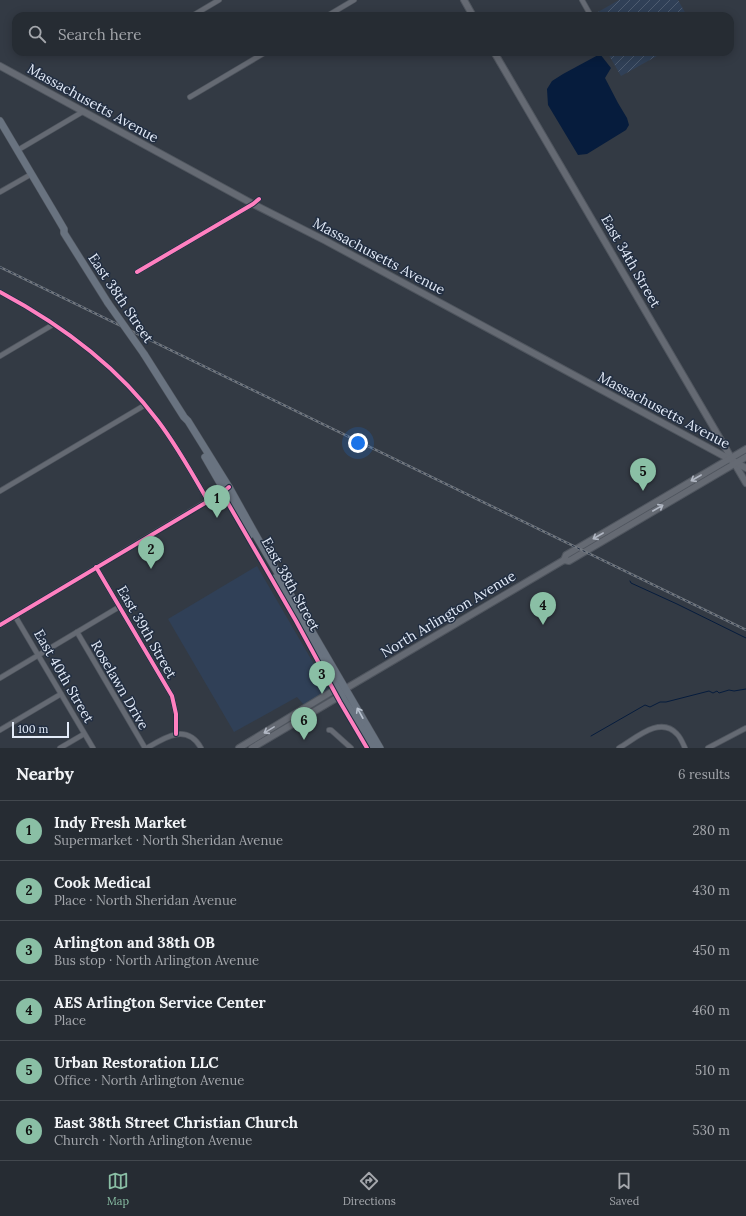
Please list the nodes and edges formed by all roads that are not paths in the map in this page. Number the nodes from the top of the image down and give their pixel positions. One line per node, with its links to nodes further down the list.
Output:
1 (219, 0): 5 (street)
2 (354, 0): 6 (street)
3 (464, 0): 7 (main road)
4 (582, 0): 8 (street)
5 (199, 12)
6 (334, 12)
7 (471, 12)
8 (589, 12)
9 (259, 56): 12 (street)
10 (496, 56): 29 (main road, East 34th Street)
11 (0, 66): 13 (main road, Massachusetts Avenue)
12 (190, 97)
13 (84, 111): 16 (street); 20 (main road, Massachusetts Avenue)
14 (0, 121): 16 (main road, East 38th Street)
15 (0, 130): 17 (main road, East 38th Street)
16 (18, 150): 21 (main road, East 38th Street)
17 (28, 176): 18 (street); 21 (main road, East 38th Street)
18 (0, 192)
19 (259, 199): 20 (street)
20 (254, 204): 22 (street); 29 (main road, Massachusetts Avenue)
21 (64, 233): 32 (main road, East 38th Street, bridge)
22 (137, 272)
23 (0, 292): 24 (street)
24 (54, 324): 25 (street); 26 (street)
25 (0, 356)
26 (145, 405): 33 (street); 34 (street)
27 (746, 449): 29 (main road, North Arlington Avenue)
28 (746, 457): 29 (main road, North Arlington Avenue)
29 (733, 460): 30 (main road, Massachusetts Avenue); 31 (main road, East 34th Street); 42 (main road, North Arlington Avenue)
30 (746, 468)
31 (746, 483)
32 (227, 489): 34 (street); 42 (main road, East 38th Street)
33 (0, 491)
34 (208, 501): 35 (street)
35 (96, 567): 36 (street, East 39th Street); 37 (street)
36 (119, 607): 39 (street); 48 (street, East 39th Street)
37 (15, 616): 38 (street); 40 (street, East 40th Street)
38 (0, 625)
39 (77, 632): 40 (street); 51 (street, Roselawn Drive)
40 (38, 655): 41 (street); 43 (street, East 40th Street)
41 (0, 678)
42 (341, 691): 53 (main road, North Arlington Avenue, one-way to 53); 54 (main road, North Arlington Avenue); 56 (main road, East 38th Street); 57 (main road, East 38th Street, one-way to 42)
43 (61, 694): 45 (street); 47 (street, East 40th Street)
44 (746, 728): 60 (street)
45 (0, 730)
46 (329, 730): 55 (street)
47 (84, 734): 49 (street); 50 (street, East 40th Street)
48 (176, 734): 51 (street); 52 (street)
49 (60, 748)
50 (93, 748)
51 (146, 748)
52 (201, 748)
53 (239, 748)
54 (252, 748)
55 (351, 748)
56 (374, 748)
57 (380, 748)
58 (619, 748): 59 (street)
59 (685, 748)
60 (708, 748)

